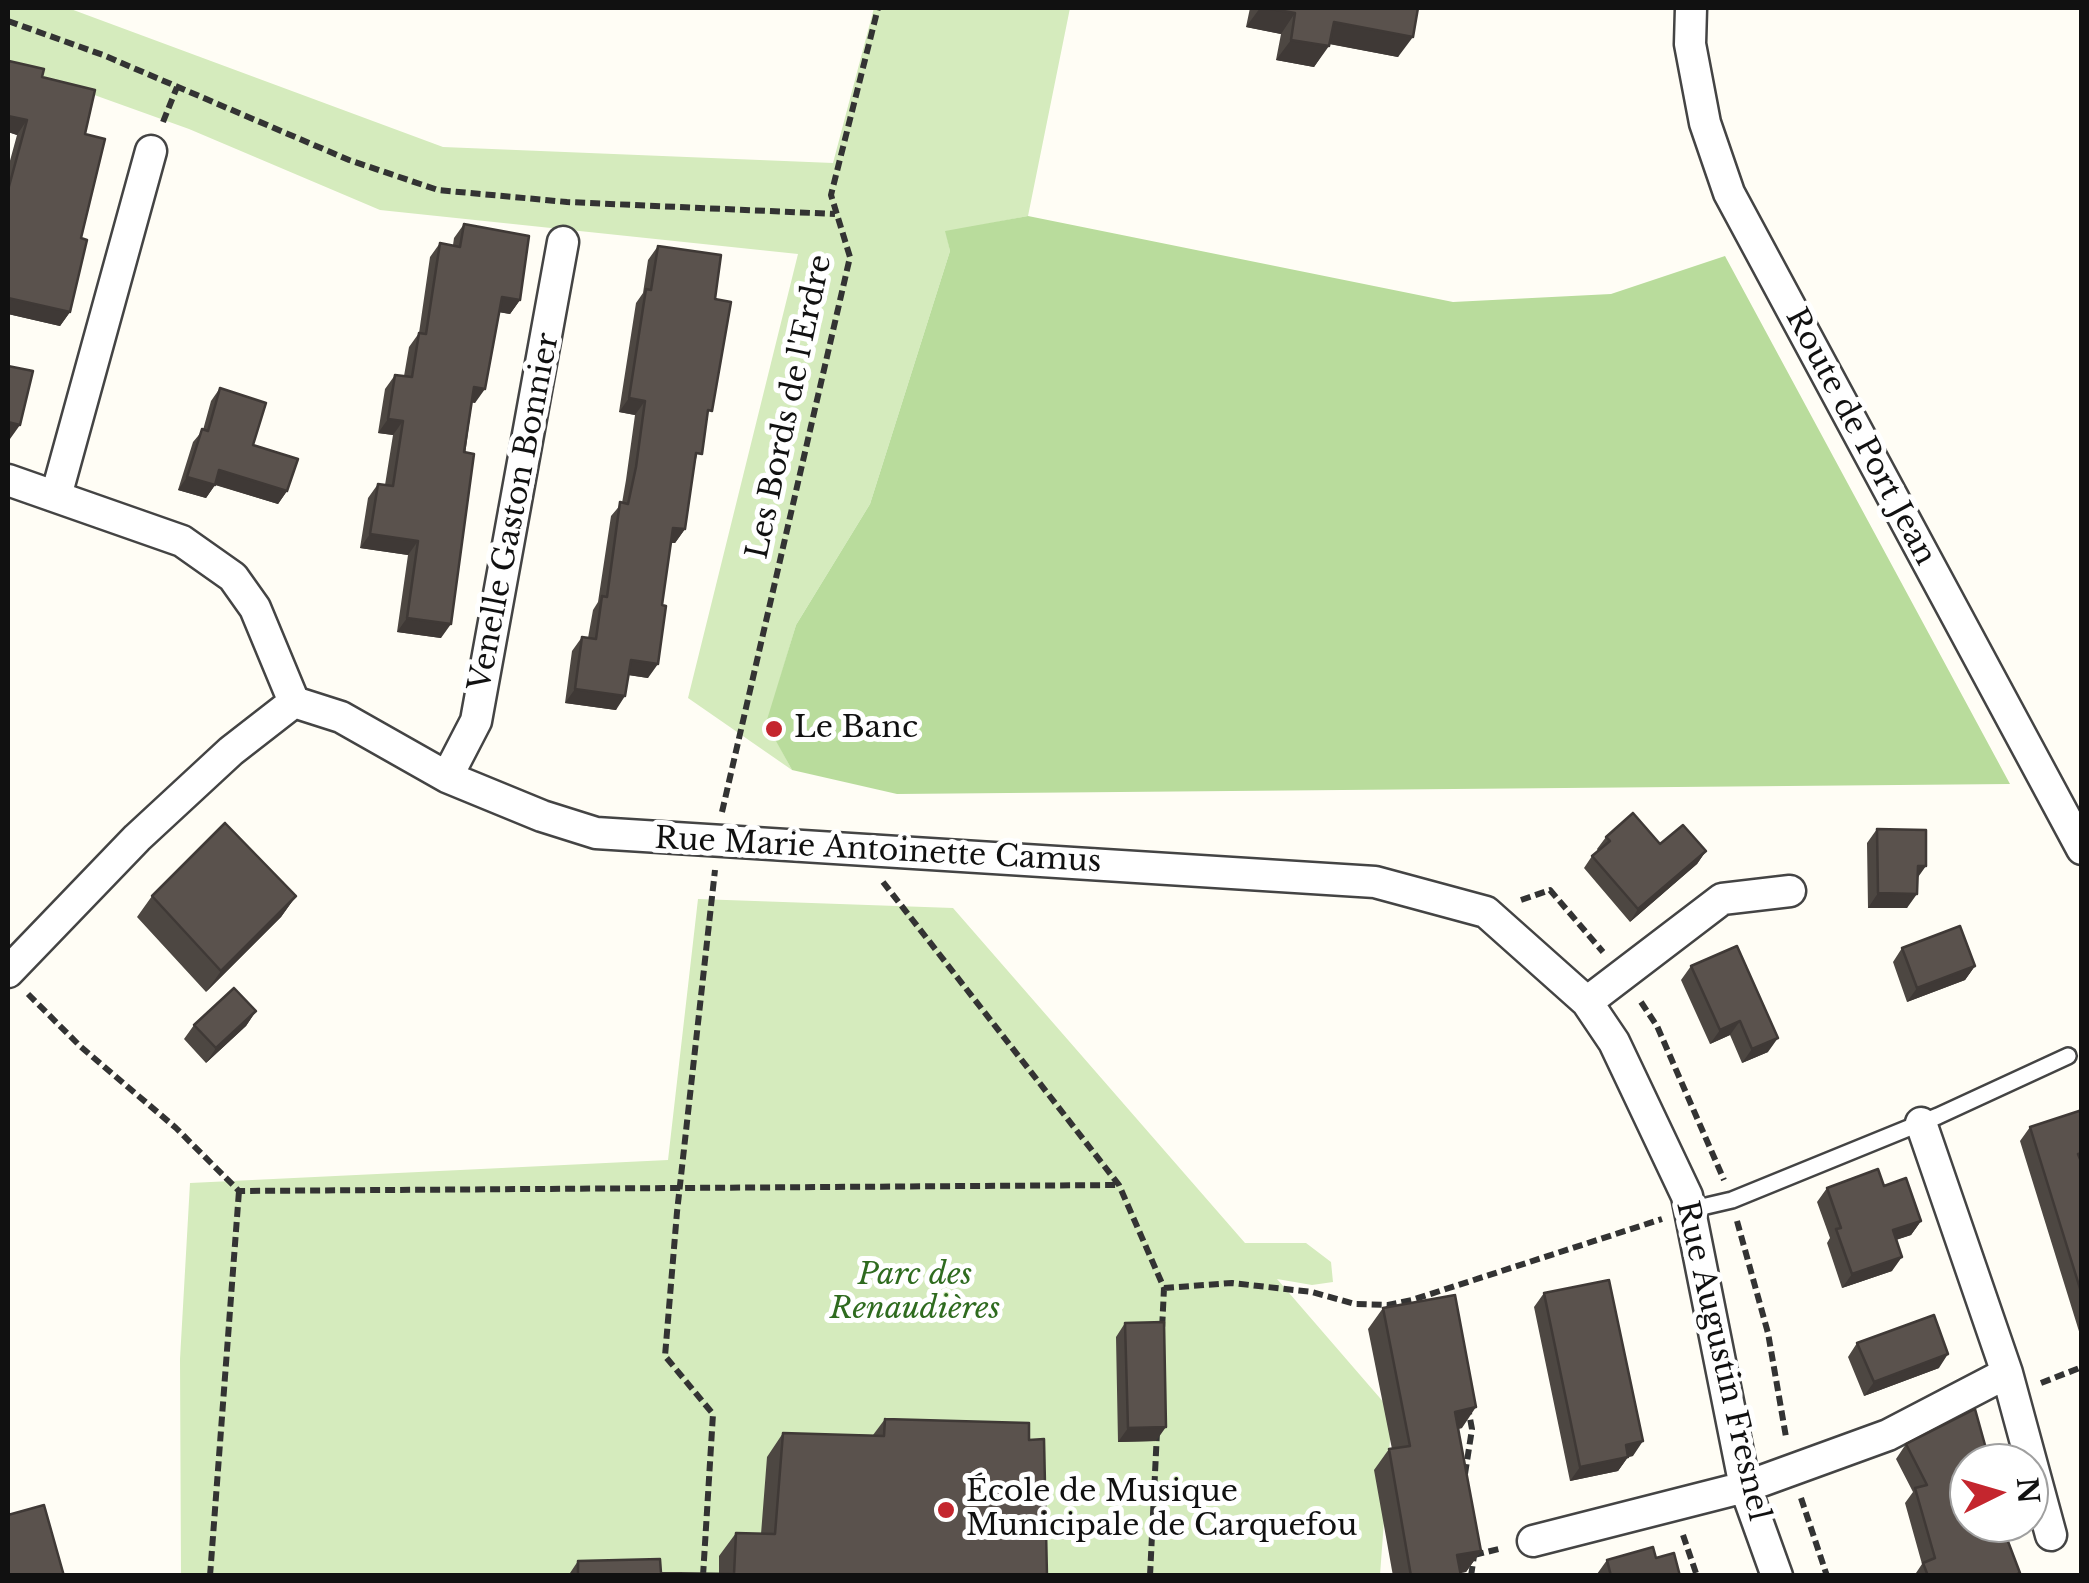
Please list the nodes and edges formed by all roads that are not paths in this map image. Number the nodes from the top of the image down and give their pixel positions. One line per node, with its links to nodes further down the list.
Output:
1 (1691, 8): 8 (street, Route de Port Jean)
2 (151, 151): 5 (street)
3 (563, 242): 7 (street, Venelle Gaston Bonnier)
4 (8, 480): 5 (street)
5 (56, 496): 6 (street)
6 (294, 702): 7 (street, Rue Marie Antoinette Camus); 11 (street)
7 (447, 776): 10 (street, Rue Marie Antoinette Camus)
8 (2082, 849)
9 (1790, 891): 12 (street)
10 (1486, 912): 12 (street, Rue Augustin Fresnel)
11 (14, 978)
12 (1587, 1002): 15 (street, Rue Augustin Fresnel)
13 (2068, 1056): 14 (lane)
14 (1922, 1122): 15 (lane); 16 (street)
15 (1689, 1210): 17 (street, Rue Augustin Fresnel)
16 (2007, 1373): 17 (street); 18 (street)
17 (1745, 1487): 19 (street); 20 (street, Rue Augustin Fresnel)
18 (2051, 1535)
19 (1533, 1540)
20 (1778, 1576)

